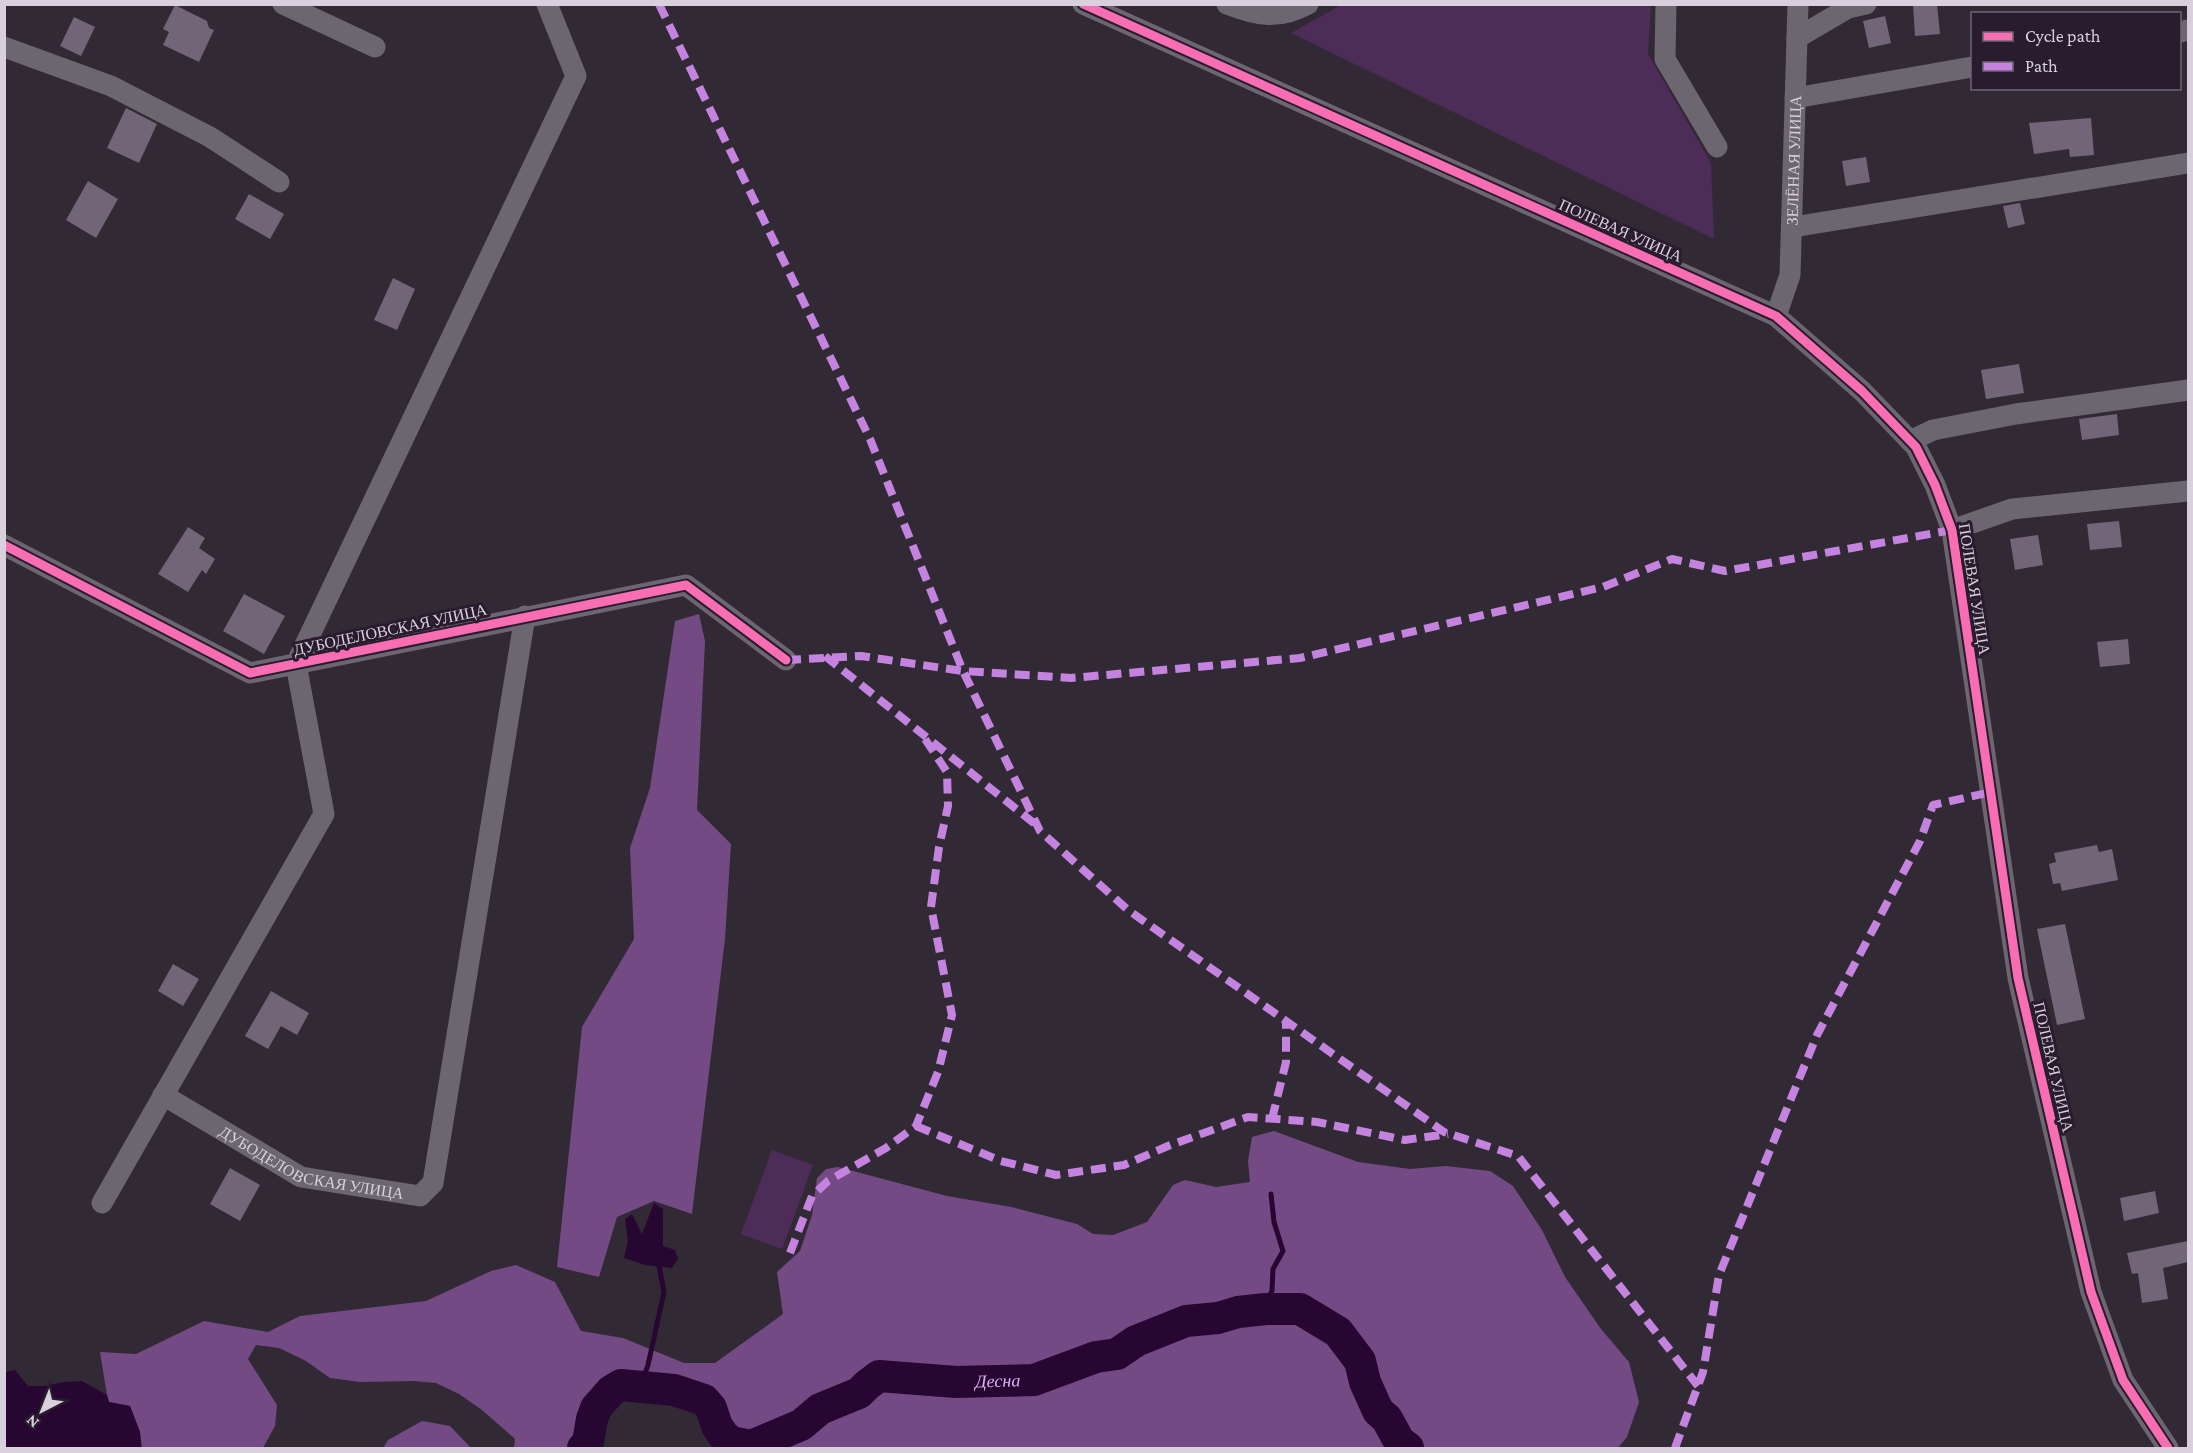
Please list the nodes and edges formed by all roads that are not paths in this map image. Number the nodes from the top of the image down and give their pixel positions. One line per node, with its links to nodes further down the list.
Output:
1 (283, 4): 11 (street)
2 (547, 4): 26 (street)
3 (1083, 4): 18 (street, ПОЛЕВАЯ УЛИЦА)
4 (1227, 4): 5 (street)
5 (1308, 4)
6 (1666, 4): 14 (street)
7 (1798, 4): 9 (street, ЗЕЛЁНАЯ УЛИЦА)
8 (1866, 4): 9 (street)
9 (1797, 38): 13 (street, ЗЕЛЁНАЯ УЛИЦА)
10 (4, 47): 16 (street)
11 (375, 47)
12 (1971, 67): 13 (street)
13 (1795, 98): 17 (street, ЗЕЛЁНАЯ УЛИЦА)
14 (1717, 147)
15 (2188, 163): 17 (street)
16 (279, 182)
17 (1792, 227): 18 (street, ЗЕЛЁНАЯ УЛИЦА)
18 (1776, 316): 20 (street, ПОЛЕВАЯ УЛИЦА)
19 (2188, 390): 20 (street)
20 (1910, 441): 22 (street, ПОЛЕВАЯ УЛИЦА)
21 (2188, 491): 22 (street)
22 (1952, 530): 29 (street, ПОЛЕВАЯ УЛИЦА)
23 (4, 545): 26 (street, ДУБОДЕЛОВСКАЯ УЛИЦА)
24 (525, 616): 25 (street, ДУБОДЕЛОВСКАЯ УЛИЦА); 26 (street, ДУБОДЕЛОВСКАЯ УЛИЦА); 27 (street, ДУБОДЕЛОВСКАЯ УЛИЦА)
25 (786, 660)
26 (296, 664): 27 (street, ДУБОДЕЛОВСКАЯ УЛИЦА)
27 (164, 1095): 28 (street, ДУБОДЕЛОВСКАЯ УЛИЦА)
28 (102, 1203)
29 (2168, 1449)

